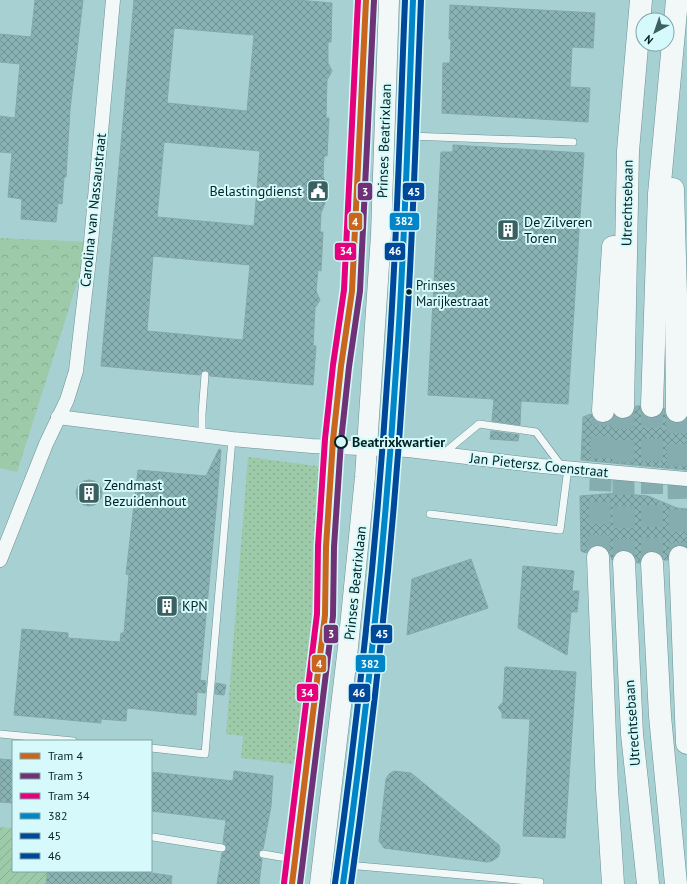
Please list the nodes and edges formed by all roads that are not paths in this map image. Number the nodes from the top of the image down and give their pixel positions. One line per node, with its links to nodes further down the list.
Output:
1 (113, 0): 13 (street, Carolina van Nassaustraat)
2 (389, 0): 16 (street, Prinses Beatrixlaan)
3 (413, 0): 7 (street, Prinses Beatrixlaan)
4 (641, 0): 11 (main road, Utrechtsebaan)
5 (677, 0): 6 (main road)
6 (669, 96): 10 (main road); 12 (main road)
7 (408, 136): 8 (lane); 17 (street, Prinses Beatrixlaan)
8 (573, 142)
9 (205, 375): 14 (lane)
10 (652, 406)
11 (613, 409)
12 (677, 411)
13 (58, 417): 14 (street); 24 (street, Carolina van Nassaustraat)
14 (202, 434): 15 (street)
15 (232, 439): 16 (street); 30 (lane)
16 (367, 449): 17 (street); 37 (street, Prinses Beatrixlaan)
17 (390, 450): 18 (street, Jan Pietersz. Coenstraat); 35 (street, Prinses Beatrixlaan)
18 (443, 454): 19 (street, Jan Pietersz. Coenstraat); 19 (lane)
19 (565, 468): 20 (street, Jan Pietersz. Coenstraat); 21 (lane)
20 (687, 479)
21 (430, 514)
22 (598, 557): 38 (main road)
23 (680, 557): 29 (main road)
24 (0, 560)
25 (624, 562): 39 (main road, Utrechtsebaan)
26 (652, 563): 40 (main road, Utrechtsebaan)
27 (0, 734): 28 (lane)
28 (63, 740)
29 (687, 743)
30 (152, 748)
31 (152, 837): 32 (lane)
32 (222, 848)
33 (263, 854): 34 (lane)
34 (292, 859)
35 (344, 874): 36 (lane)
36 (540, 882)
37 (320, 884)
38 (613, 884)
39 (648, 884)
40 (676, 884)

